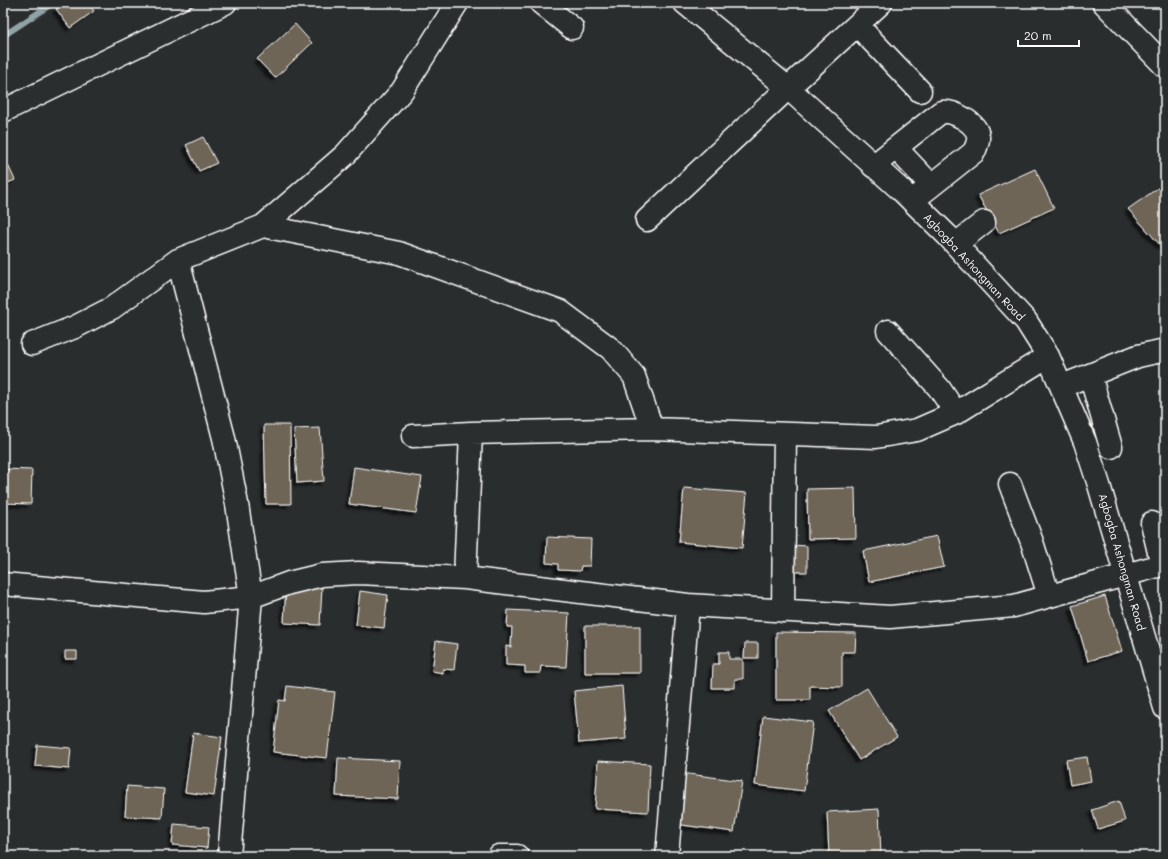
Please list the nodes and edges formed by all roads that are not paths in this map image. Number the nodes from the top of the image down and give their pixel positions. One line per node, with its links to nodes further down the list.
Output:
1 (225, 3): 12 (street)
2 (457, 3): 19 (street)
3 (541, 3): 8 (street)
4 (685, 3): 10 (street, Agbogba Ashongman Road)
5 (881, 3): 7 (street)
6 (1104, 3): 9 (street)
7 (857, 25): 10 (street); 11 (street)
8 (572, 28)
9 (1165, 66)
10 (788, 88): 14 (street, Agbogba Ashongman Road); 17 (street)
11 (920, 91)
12 (3, 111)
13 (896, 148): 14 (street); 15 (street); 15 (street)
14 (873, 166): 16 (street, Agbogba Ashongman Road)
15 (931, 185): 16 (street)
16 (912, 201): 20 (street, Agbogba Ashongman Road)
17 (647, 220)
18 (984, 222): 20 (street)
19 (263, 226): 21 (street); 29 (street)
20 (956, 244): 25 (street, Agbogba Ashongman Road)
21 (178, 260): 23 (street); 41 (street)
22 (888, 331): 28 (street)
23 (32, 344)
24 (1165, 350): 26 (street)
25 (1048, 356): 27 (street, Agbogba Ashongman Road); 28 (street)
26 (1090, 375): 27 (street); 33 (street)
27 (1062, 386): 37 (street, Agbogba Ashongman Road)
28 (956, 413): 31 (street)
29 (652, 429): 30 (street); 31 (street)
30 (471, 433): 32 (street); 38 (street)
31 (785, 434): 43 (street)
32 (413, 436)
33 (1111, 447)
34 (1010, 484): 40 (street)
35 (1152, 523): 36 (street)
36 (1164, 564): 37 (street)
37 (1125, 575): 40 (street); 44 (street, Agbogba Ashongman Road)
38 (465, 578): 41 (street); 42 (street)
39 (3, 584): 41 (street)
40 (1049, 596): 43 (street)
41 (251, 597): 45 (street)
42 (688, 605): 43 (street); 48 (street)
43 (783, 611)
44 (1163, 695)
45 (229, 856)
46 (499, 856): 47 (street)
47 (517, 856)
48 (667, 856)

